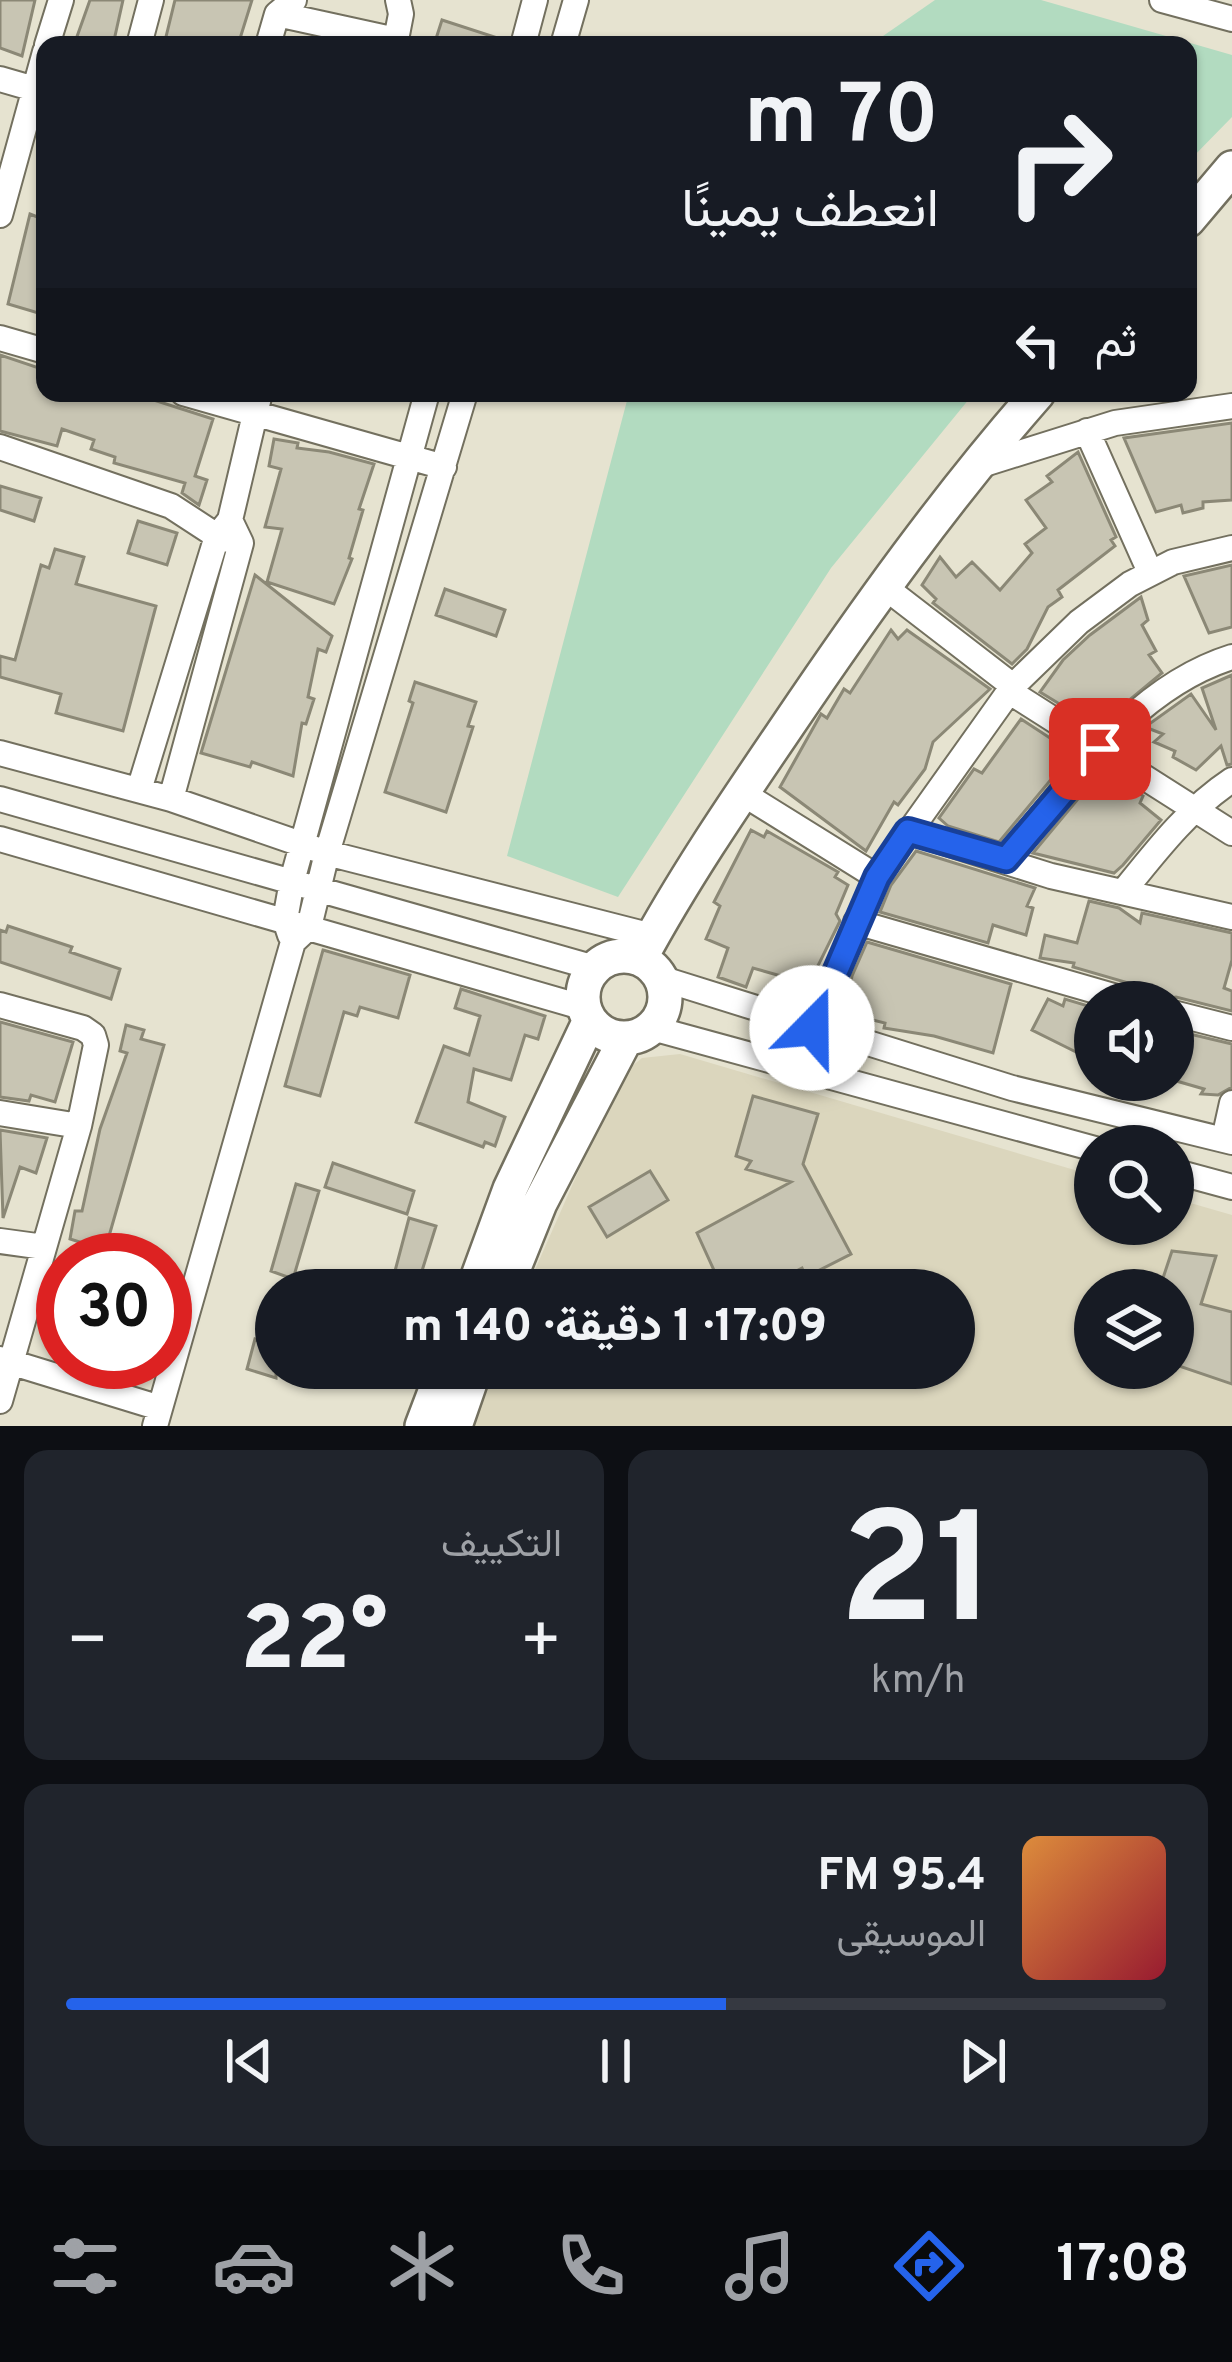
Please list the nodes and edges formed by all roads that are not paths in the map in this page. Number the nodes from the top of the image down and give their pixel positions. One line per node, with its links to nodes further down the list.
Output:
1 (61, 0): 9 (street)
2 (151, 0): 10 (street)
3 (398, 0): 13 (street)
4 (536, 0): 14 (street)
5 (576, 0): 15 (street)
6 (1162, 0): 8 (street)
7 (285, 7): 11 (street); 12 (street)
8 (1232, 20)
9 (50, 36)
10 (141, 36)
11 (272, 36)
12 (374, 36)
13 (397, 36)
14 (526, 36)
15 (566, 36)
16 (0, 79): 17 (street)
17 (36, 90)
18 (36, 100): 21 (street)
19 (1232, 168): 20 (main road)
20 (1197, 209)
21 (0, 214)
22 (0, 338): 23 (street)
23 (36, 348)
24 (425, 402): 31 (street)
25 (462, 402): 32 (street)
26 (1030, 402): 33 (main road)
27 (256, 404): 31 (street); 34 (street)
28 (1232, 406): 29 (street)
29 (1087, 431): 33 (street); 36 (street)
30 (0, 447): 34 (street)
31 (409, 458): 32 (street); 51 (street)
32 (444, 467): 52 (street)
33 (972, 468): 37 (main road)
34 (229, 533): 43 (street); 46 (street)
35 (1232, 548): 36 (street)
36 (1150, 572): 39 (street)
37 (882, 585): 39 (street); 44 (main road)
38 (1232, 657): 40 (street)
39 (1012, 686): 40 (street); 48 (street)
40 (1100, 749): 47 (street); 53 (street)
41 (0, 753): 43 (street)
42 (1232, 780): 47 (street)
43 (139, 790): 46 (street)
44 (742, 793): 54 (street); 61 (main road)
45 (0, 799): 55 (street)
46 (171, 799): 51 (street)
47 (1196, 808): 49 (street); 57 (street)
48 (908, 831): 53 (street); 54 (street)
49 (1232, 833)
50 (0, 839): 60 (street)
51 (302, 844): 52 (street); 55 (street)
52 (327, 853): 56 (street); 61 (street)
53 (1006, 859): 57 (street)
54 (877, 877): 59 (street)
55 (292, 881): 56 (street); 60 (street)
56 (318, 889): 60 (street); 62 (street)
57 (1123, 892): 58 (street)
58 (1232, 917)
59 (856, 922): 63 (street); 67 (street)
60 (296, 930): 65 (street); 87 (street)
61 (651, 958): 62 (main road); 67 (street); 69 (main road)
62 (595, 968): 65 (main road)
63 (1074, 985)
64 (0, 1005): 72 (street)
65 (588, 1014): 69 (main road); 80 (main road)
66 (1194, 1018): 68 (street)
67 (812, 1028): 73 (street)
68 (1232, 1028)
69 (639, 1033): 74 (street); 81 (main road)
70 (1232, 1103): 73 (street)
71 (0, 1112): 72 (street)
72 (79, 1126): 77 (street)
73 (1228, 1140)
74 (1074, 1144)
75 (1194, 1177): 76 (street)
76 (1232, 1187)
77 (48, 1233)
78 (0, 1240): 79 (street)
79 (36, 1246)
80 (480, 1269)
81 (513, 1269)
82 (36, 1271): 83 (street)
83 (6, 1361): 86 (street); 87 (street)
84 (436, 1389): 88 (main road)
85 (468, 1389): 89 (main road)
86 (0, 1401)
87 (158, 1417)
88 (422, 1426)
89 (455, 1426)

